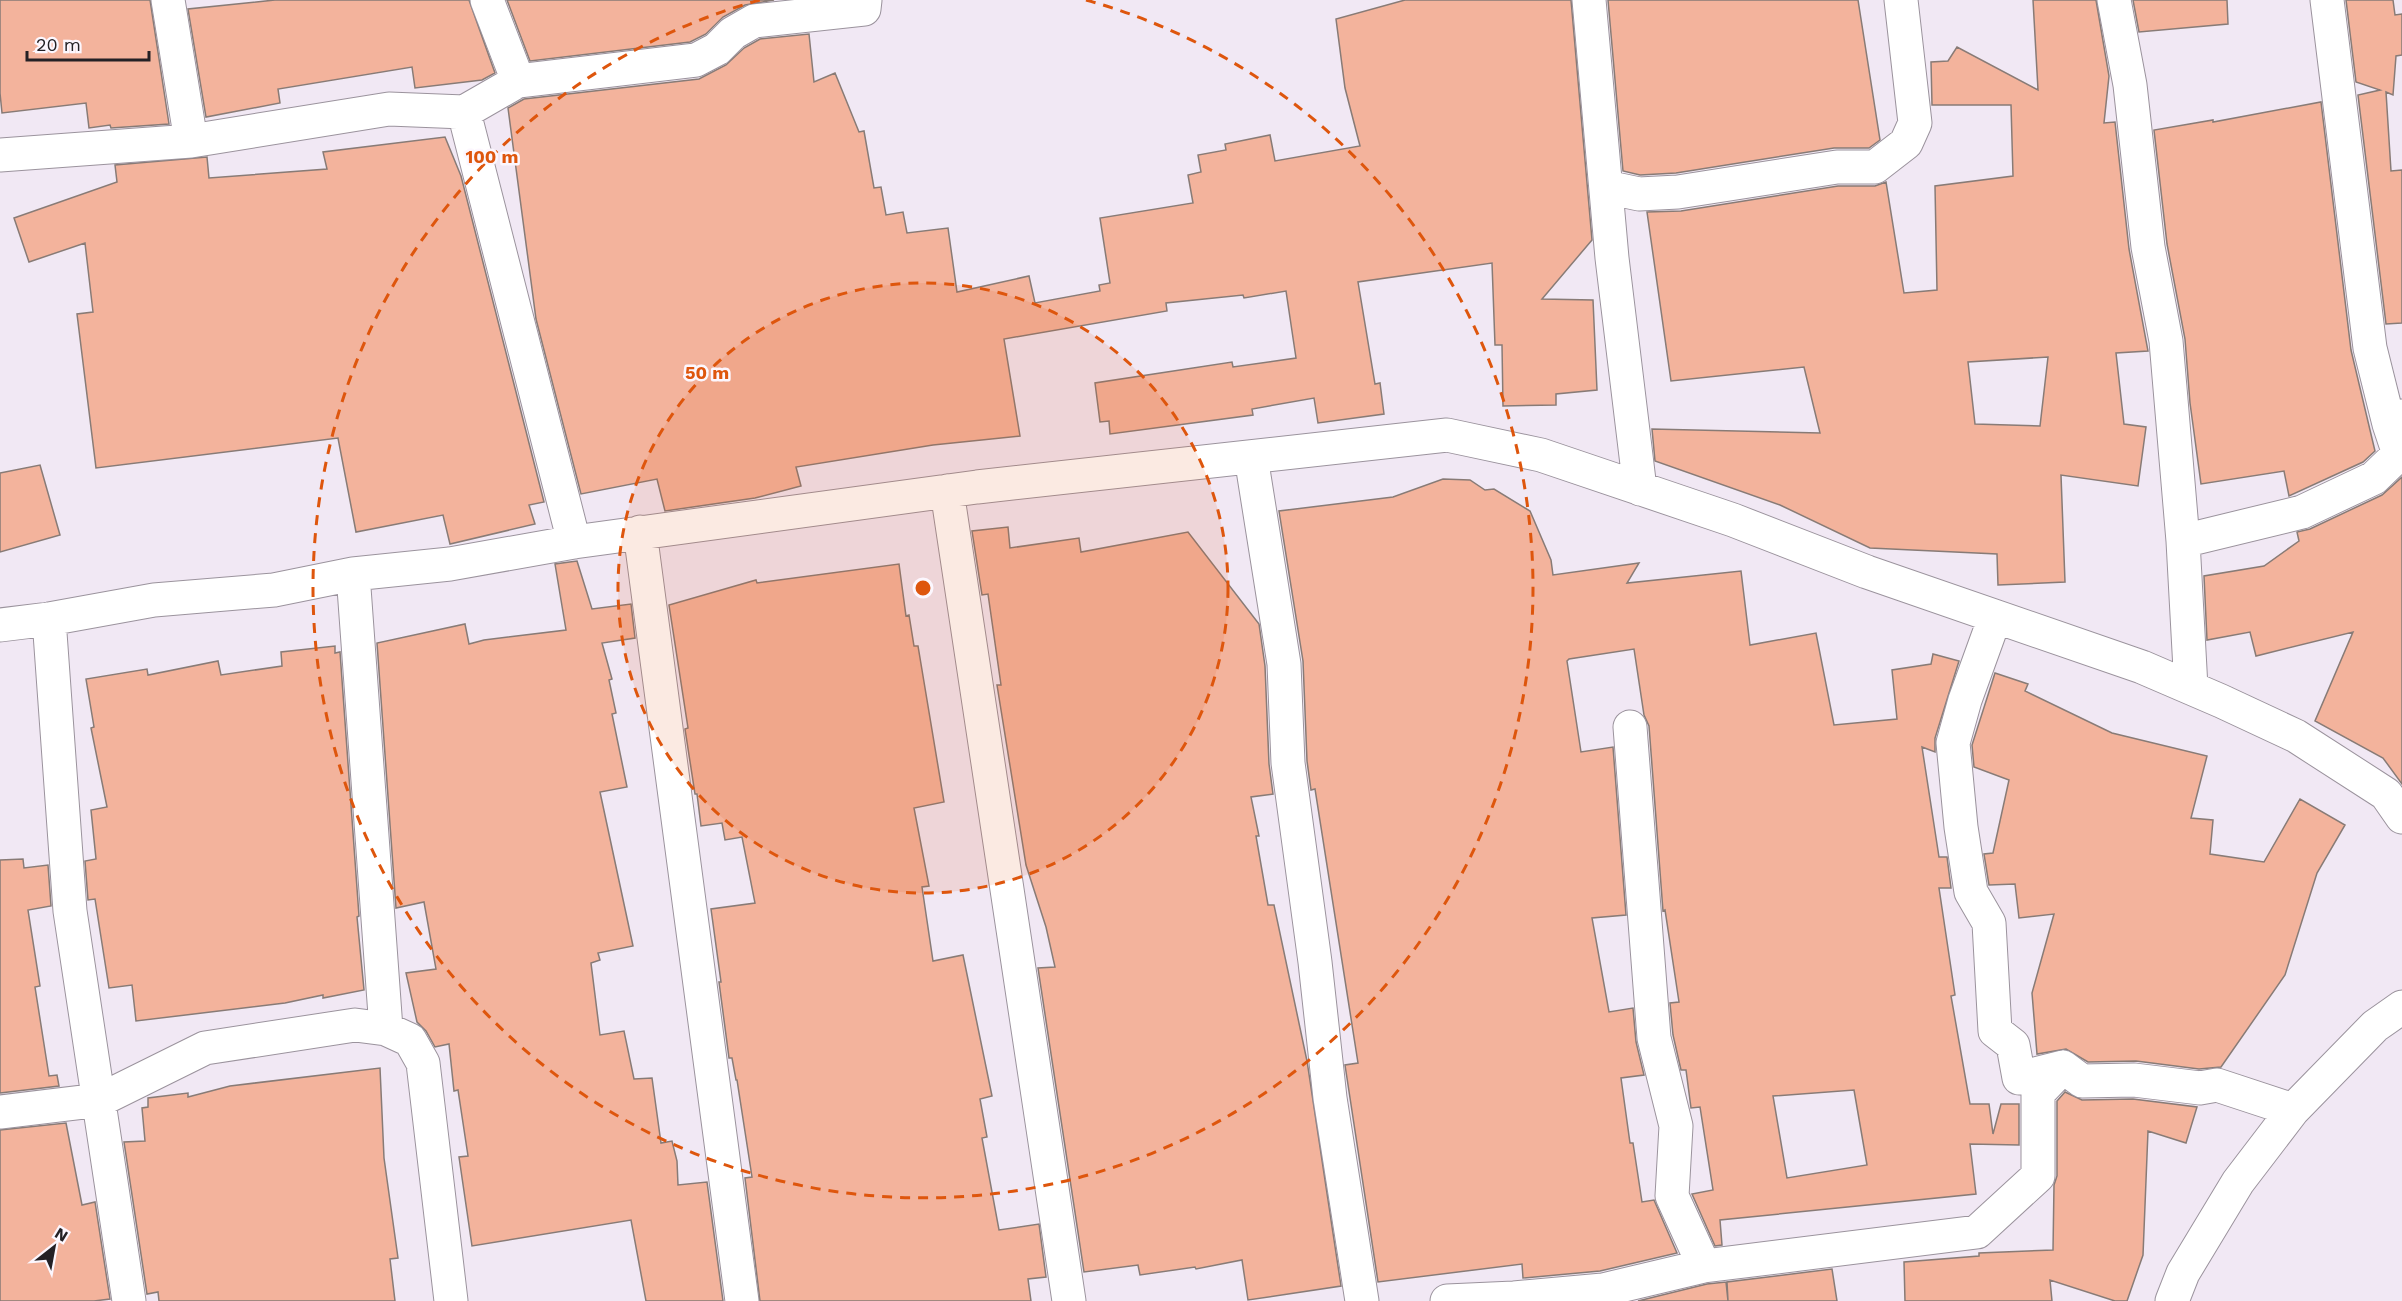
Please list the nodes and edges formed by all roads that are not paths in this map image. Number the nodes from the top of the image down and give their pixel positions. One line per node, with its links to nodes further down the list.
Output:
1 (168, 0): 10 (street)
2 (487, 0): 8 (street)
3 (865, 0): 8 (street)
4 (1589, 0): 12 (street)
5 (1901, 0): 12 (street)
6 (2114, 0): 19 (street)
7 (2327, 0): 13 (street)
8 (518, 81): 9 (street)
9 (464, 112): 10 (street); 18 (street)
10 (191, 141): 11 (street)
11 (0, 155)
12 (1606, 187): 15 (street)
13 (2396, 420): 19 (street)
14 (1251, 456): 15 (street); 16 (street); 38 (street)
15 (1640, 489): 21 (street)
16 (946, 490): 17 (street); 37 (street)
17 (640, 532): 18 (street); 36 (street)
18 (574, 542): 20 (street)
19 (2183, 542): 24 (street)
20 (353, 574): 22 (street); 28 (street)
21 (1995, 617): 24 (street); 29 (street)
22 (49, 619): 23 (street); 30 (street)
23 (0, 624)
24 (2191, 688): 26 (street)
25 (1630, 727): 33 (street)
26 (2402, 817)
27 (2402, 1008): 31 (street)
28 (386, 1029): 30 (street); 35 (street)
29 (2063, 1067): 31 (street); 33 (street)
30 (100, 1100): 32 (street); 34 (street)
31 (2293, 1110): 40 (street)
32 (0, 1112)
33 (1704, 1266): 39 (street)
34 (129, 1301)
35 (451, 1301)
36 (742, 1301)
37 (1069, 1301)
38 (1362, 1301)
39 (1447, 1301)
40 (2172, 1301)

